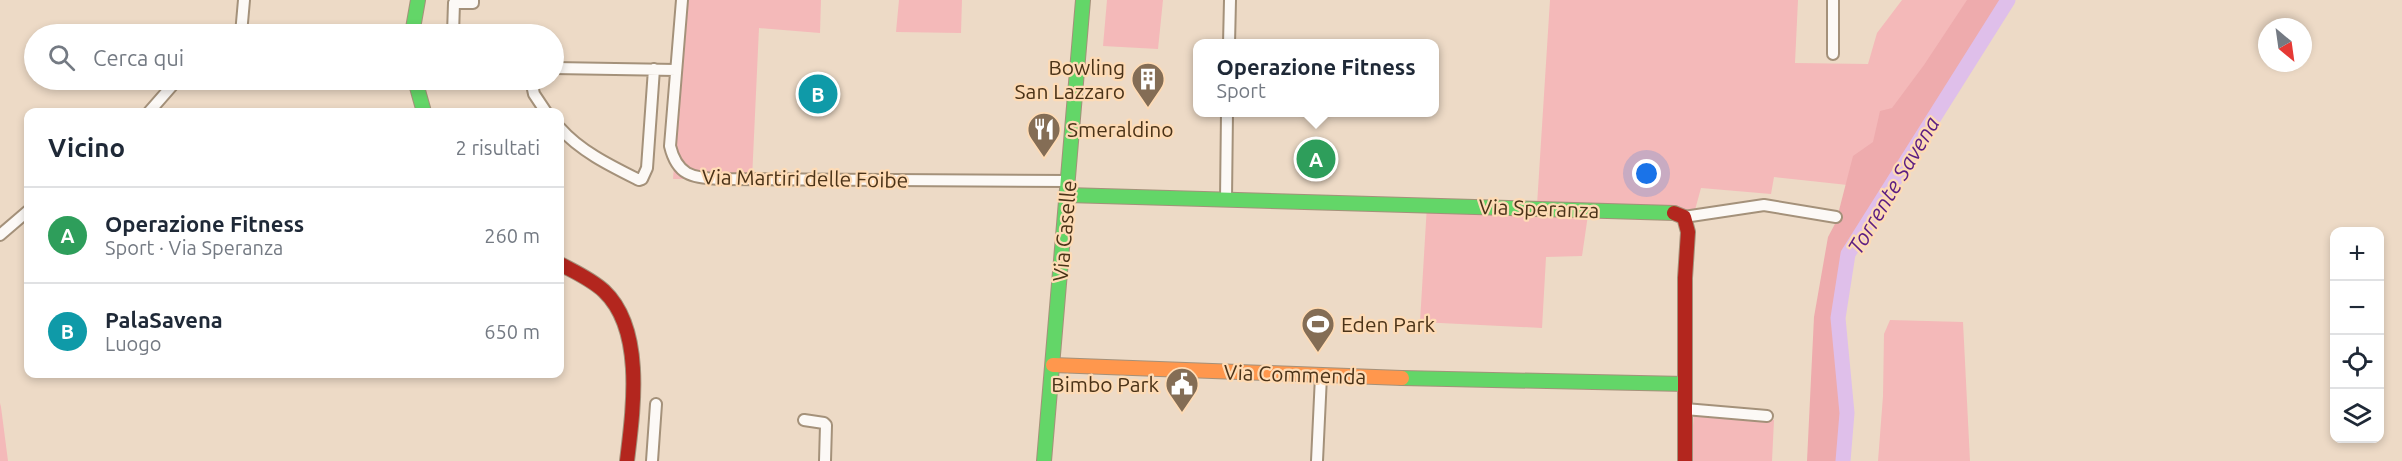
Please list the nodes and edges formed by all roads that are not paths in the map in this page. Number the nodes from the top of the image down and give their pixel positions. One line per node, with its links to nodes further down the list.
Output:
1 (244, 0): 8 (street)
2 (418, 0): 9 (street)
3 (473, 0): 10 (street)
4 (682, 0): 15 (street, Via Martiri delle Foibe)
5 (1083, 0): 24 (street, Via Caselle)
6 (1230, 0): 11 (street)
7 (1833, 0): 12 (street)
8 (242, 24)
9 (414, 24)
10 (453, 24)
11 (1229, 39)
12 (1833, 54)
13 (564, 68): 14 (street)
14 (654, 69): 15 (street); 23 (street)
15 (676, 70): 24 (street, Via Martiri delle Foibe)
16 (168, 90): 19 (street)
17 (418, 90): 20 (street)
18 (533, 90): 21 (street)
19 (152, 108)
20 (423, 108)
21 (543, 108)
22 (1227, 117): 26 (street)
23 (564, 132)
24 (1068, 181): 25 (street, Via Caselle)
25 (1067, 195): 26 (street, Via Speranza); 32 (street, Via Caselle)
26 (1226, 199): 28 (street, Via Speranza)
27 (24, 215): 30 (street)
28 (1684, 217): 29 (street); 34 (street)
29 (1836, 217)
30 (0, 235)
31 (564, 266): 39 (street)
32 (1053, 365): 33 (street, Via Commenda); 42 (street, Via Caselle)
33 (1321, 376): 34 (street, Via Commenda); 43 (street)
34 (1685, 384): 36 (street)
35 (656, 404): 40 (street)
36 (1685, 409): 37 (street); 44 (street)
37 (1767, 416)
38 (804, 420): 41 (street)
39 (627, 461)
40 (652, 461)
41 (825, 461)
42 (1044, 461)
43 (1317, 461)
44 (1685, 461)

